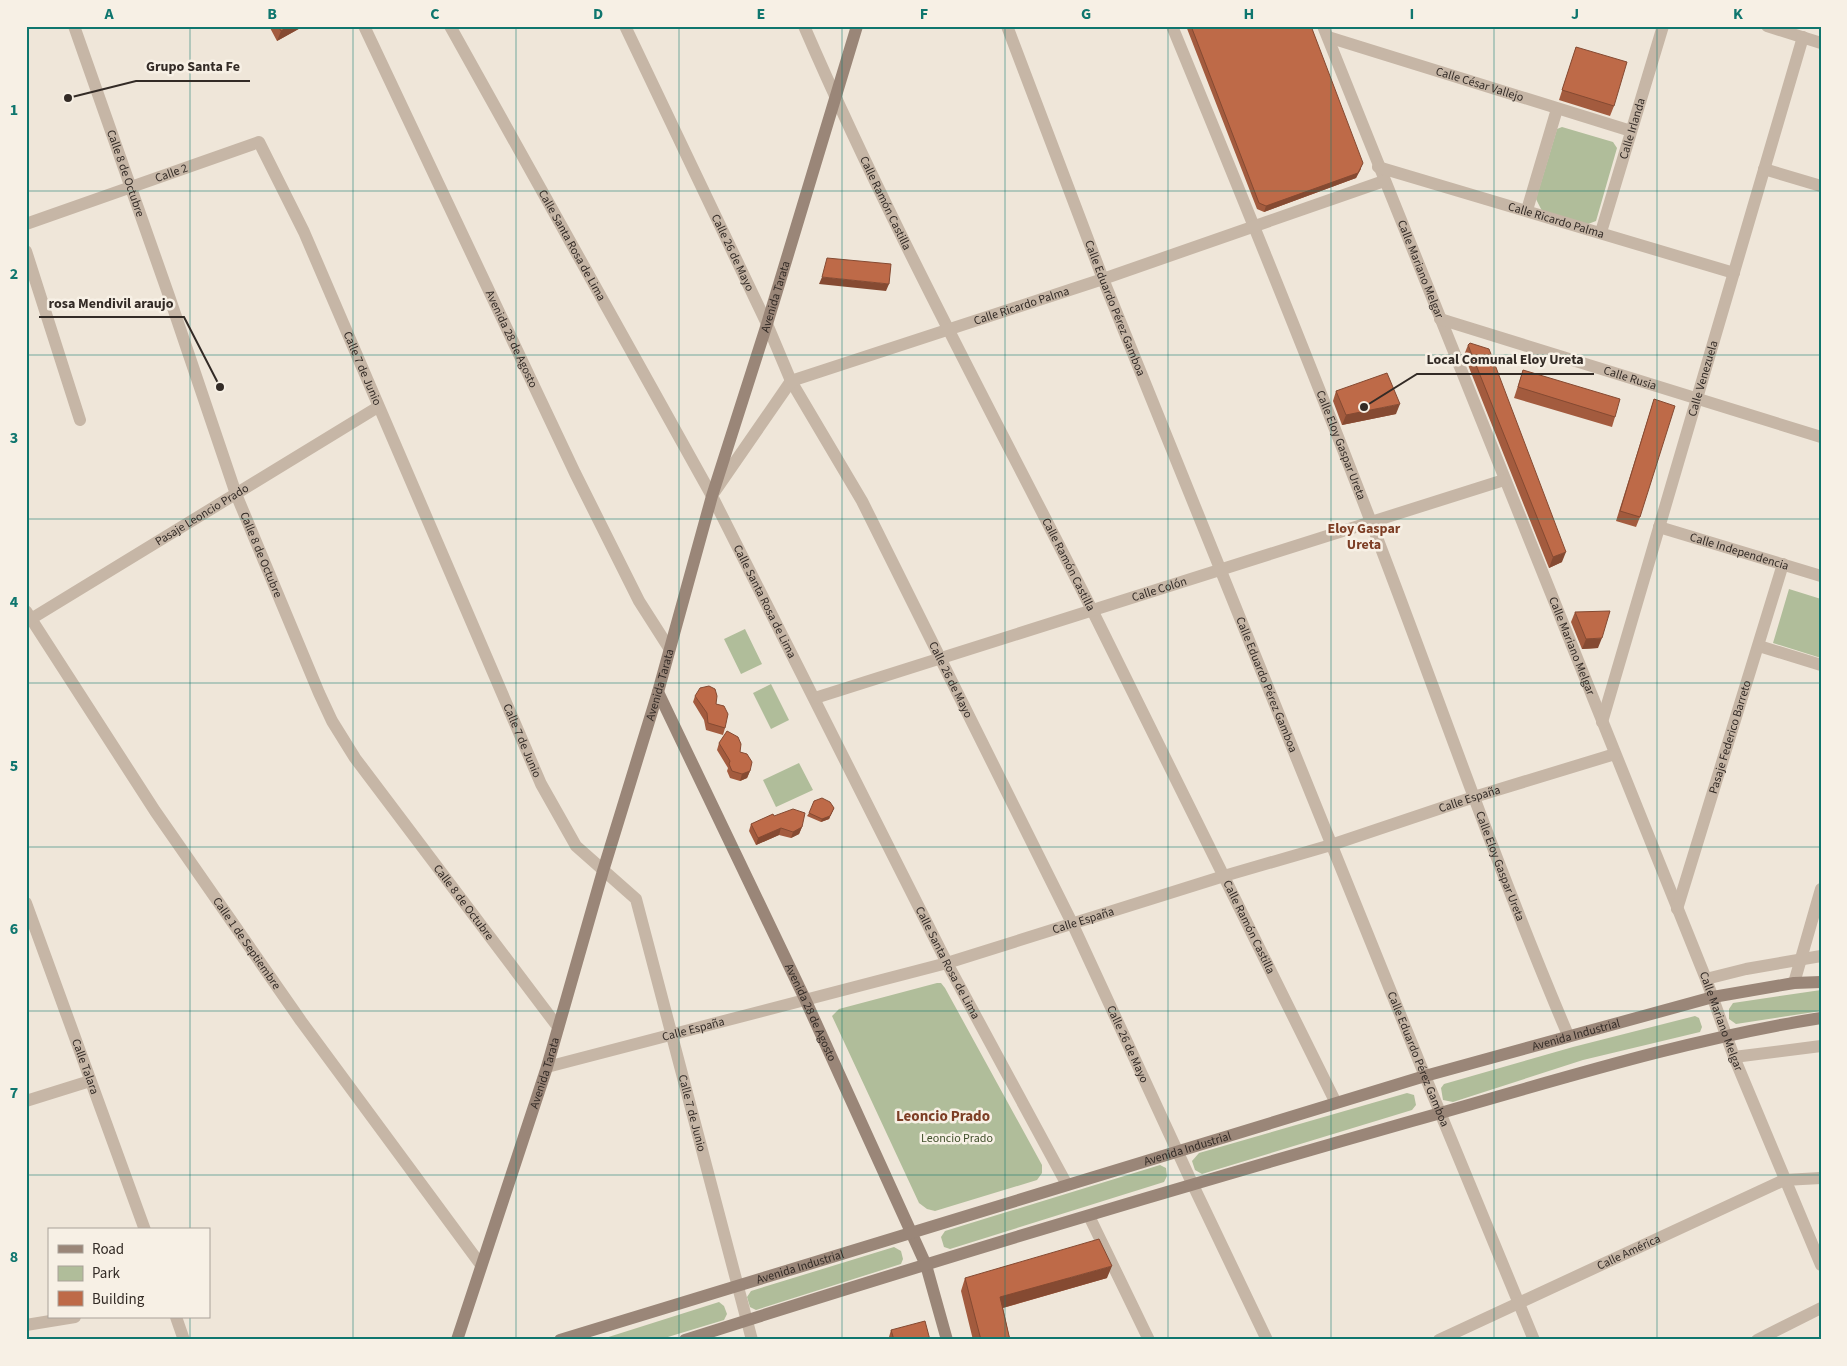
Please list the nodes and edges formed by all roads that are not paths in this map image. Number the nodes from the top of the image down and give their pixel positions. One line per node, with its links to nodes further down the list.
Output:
1 (74, 26): 22 (street, Calle 8 de Octubre)
2 (364, 26): 49 (street, Avenida 28 de Agosto)
3 (450, 26): 40 (street, Calle Santa Rosa de Lima)
4 (626, 26): 31 (street, Calle 26 de Mayo)
5 (804, 26): 14 (street, Calle Ramón Castilla)
6 (857, 26): 14 (main road, Avenida Tarata)
7 (1007, 26): 29 (street, Calle Eduardo Pérez Gamboa)
8 (1172, 26): 25 (street, Calle Eloy Gaspar Ureta)
9 (1663, 26): 16 (street, Calle Irlanda)
10 (1767, 26): 12 (street)
11 (1325, 32): 15 (street, Calle César Vallejo); 18 (street, Calle Mariano Melgar)
12 (1803, 37): 13 (street); 19 (street, Calle Venezuela)
13 (1821, 42)
14 (836, 99): 31 (main road, Avenida Tarata); 32 (street, Calle Ramón Castilla)
15 (1557, 109): 16 (street, Calle César Vallejo); 23 (street)
16 (1631, 131): 26 (street, Calle Irlanda)
17 (259, 142): 22 (street, Calle 2); 35 (street, Calle 7 de Junio)
18 (1378, 167): 20 (street, Calle Mariano Melgar); 23 (street, Calle Ricardo Palma)
19 (1764, 169): 21 (street); 28 (street, Calle Venezuela)
20 (1384, 181): 25 (street, Calle Ricardo Palma); 30 (street, Calle Mariano Melgar)
21 (1821, 186)
22 (132, 187): 24 (street, Calle 2); 39 (street, Calle 8 de Octubre)
23 (1527, 210): 26 (street, Calle Ricardo Palma)
24 (26, 224)
25 (1255, 226): 29 (street, Calle Ricardo Palma); 41 (street, Calle Eloy Gaspar Ureta)
26 (1601, 232): 28 (street, Calle Ricardo Palma)
27 (26, 251): 36 (street)
28 (1734, 272): 34 (street, Calle Venezuela)
29 (1103, 279): 32 (street, Calle Ricardo Palma); 44 (street, Calle Eduardo Pérez Gamboa)
30 (1440, 319): 34 (street, Calle Rusia); 38 (street, Calle Mariano Melgar)
31 (768, 324): 33 (street, Calle 26 de Mayo); 40 (main road, Avenida Tarata)
32 (948, 330): 33 (street, Calle Ricardo Palma); 46 (street, Calle Ramón Castilla)
33 (791, 381): 40 (street); 50 (street, Calle 26 de Mayo)
34 (1697, 400): 37 (street, Calle Rusia); 42 (street, Calle Venezuela)
35 (378, 407): 39 (street, Pasaje Leoncio Prado); 58 (street, Calle 7 de Junio)
36 (80, 420)
37 (1821, 437)
38 (1504, 480): 41 (street, Calle Colón); 54 (street, Calle Mariano Melgar)
39 (236, 494): 47 (street, Pasaje Leoncio Prado); 73 (street, Calle 8 de Octubre)
40 (712, 496): 49 (main road, Avenida Tarata); 53 (street, Calle Santa Rosa de Lima)
41 (1372, 522): 44 (street, Calle Colón); 56 (street, Calle Eloy Gaspar Ureta)
42 (1659, 527): 43 (street, Calle Independencia); 54 (street, Calle Venezuela)
43 (1783, 564): 45 (street, Calle Independencia); 48 (street, Pasaje Federico Barreto)
44 (1221, 569): 46 (street, Calle Colón); 57 (street, Calle Eduardo Pérez Gamboa)
45 (1821, 576)
46 (1092, 609): 50 (street, Calle Colón); 59 (street, Calle Ramón Castilla)
47 (28, 618): 93 (street, Calle 1 de Septiembre)
48 (1758, 646): 51 (street); 62 (street, Pasaje Federico Barreto)
49 (669, 648): 52 (main road, Avenida Tarata)
50 (938, 658): 53 (street, Calle Colón); 63 (street, Calle 26 de Mayo)
51 (1821, 665)
52 (658, 692): 58 (main road, Avenida Tarata); 71 (main road, Avenida 28 de Agosto)
53 (815, 698): 66 (street, Calle Santa Rosa de Lima)
54 (1602, 722): 55 (street, Calle Mariano Melgar)
55 (1615, 754): 56 (street, Calle España); 62 (street, Calle Mariano Melgar)
56 (1474, 797): 57 (street, Calle España); 75 (street, Calle Eloy Gaspar Ureta)
57 (1331, 845): 59 (street, Calle España); 80 (street, Calle Eduardo Pérez Gamboa)
58 (603, 870): 73 (main road, Avenida Tarata); 74 (street, Calle 7 de Junio)
59 (1224, 876): 63 (street, Calle España); 83 (street, Calle Ramón Castilla)
60 (1821, 889): 65 (street)
61 (26, 903): 81 (street, Calle Talara)
62 (1677, 909): 67 (street, Calle Mariano Melgar)
63 (1073, 925): 66 (street, Calle España); 85 (street, Calle 26 de Mayo)
64 (1821, 956): 65 (street)
65 (1799, 959): 67 (street); 69 (street)
66 (947, 963): 71 (street, Calle España); 89 (street, Calle Santa Rosa de Lima)
67 (1706, 979): 70 (street, Calle Mariano Melgar)
68 (1821, 982): 69 (main road, Avenida Industrial)
69 (1794, 983): 70 (main road, Avenida Industrial)
70 (1713, 997): 75 (main road, Avenida Industrial); 76 (street, Calle Mariano Melgar)
71 (805, 999): 74 (street, Calle España); 92 (main road, Avenida 28 de Agosto)
72 (1821, 1018): 76 (main road)
73 (558, 1027): 79 (main road, Avenida Tarata)
74 (672, 1034): 79 (street, Calle España); 96 (street, Calle 7 de Junio)
75 (1568, 1035): 80 (main road, Avenida Industrial)
76 (1726, 1035): 78 (street, Calle Mariano Melgar); 84 (main road)
77 (1821, 1046): 78 (street)
78 (1734, 1057): 87 (street, Calle Mariano Melgar)
79 (547, 1067): 93 (main road, Avenida Tarata)
80 (1425, 1076): 83 (main road, Avenida Industrial); 84 (street, Calle Eduardo Pérez Gamboa)
81 (90, 1081): 82 (street); 91 (street, Calle Talara)
82 (26, 1101)
83 (1335, 1101): 85 (main road, Avenida Industrial)
84 (1440, 1113): 88 (main road); 97 (street, Calle Eduardo Pérez Gamboa)
85 (1176, 1150): 88 (street, Calle 26 de Mayo); 89 (main road, Avenida Industrial)
86 (1821, 1178): 87 (street, Calle América)
87 (1784, 1180): 95 (street, Calle Mariano Melgar); 97 (street, Calle América)
88 (1192, 1183): 90 (main road); 110 (street, Calle 26 de Mayo)
89 (1066, 1184): 92 (main road, Avenida Industrial)
90 (1089, 1216): 94 (main road); 109 (street)
91 (144, 1228)
92 (911, 1232): 94 (main road, Avenida 28 de Agosto); 96 (main road, Avenida Industrial)
93 (482, 1265): 104 (main road, Avenida Tarata)
94 (926, 1265): 101 (main road); 108 (main road, Avenida 28 de Agosto)
95 (1821, 1265)
96 (739, 1285): 101 (street, Calle 7 de Junio); 105 (main road, Avenida Industrial)
97 (1520, 1302): 111 (street, Calle América); 112 (street, Calle Eduardo Pérez Gamboa)
98 (1821, 1308): 113 (street)
99 (69, 1318): 102 (street)
100 (176, 1318): 103 (street)
101 (747, 1320): 106 (main road); 107 (street, Calle 7 de Junio)
102 (26, 1325)
103 (184, 1340)
104 (457, 1340)
105 (560, 1340)
106 (685, 1340)
107 (752, 1340)
108 (947, 1340)
109 (1149, 1340)
110 (1267, 1340)
111 (1439, 1340)
112 (1534, 1340)
113 (1757, 1340)

